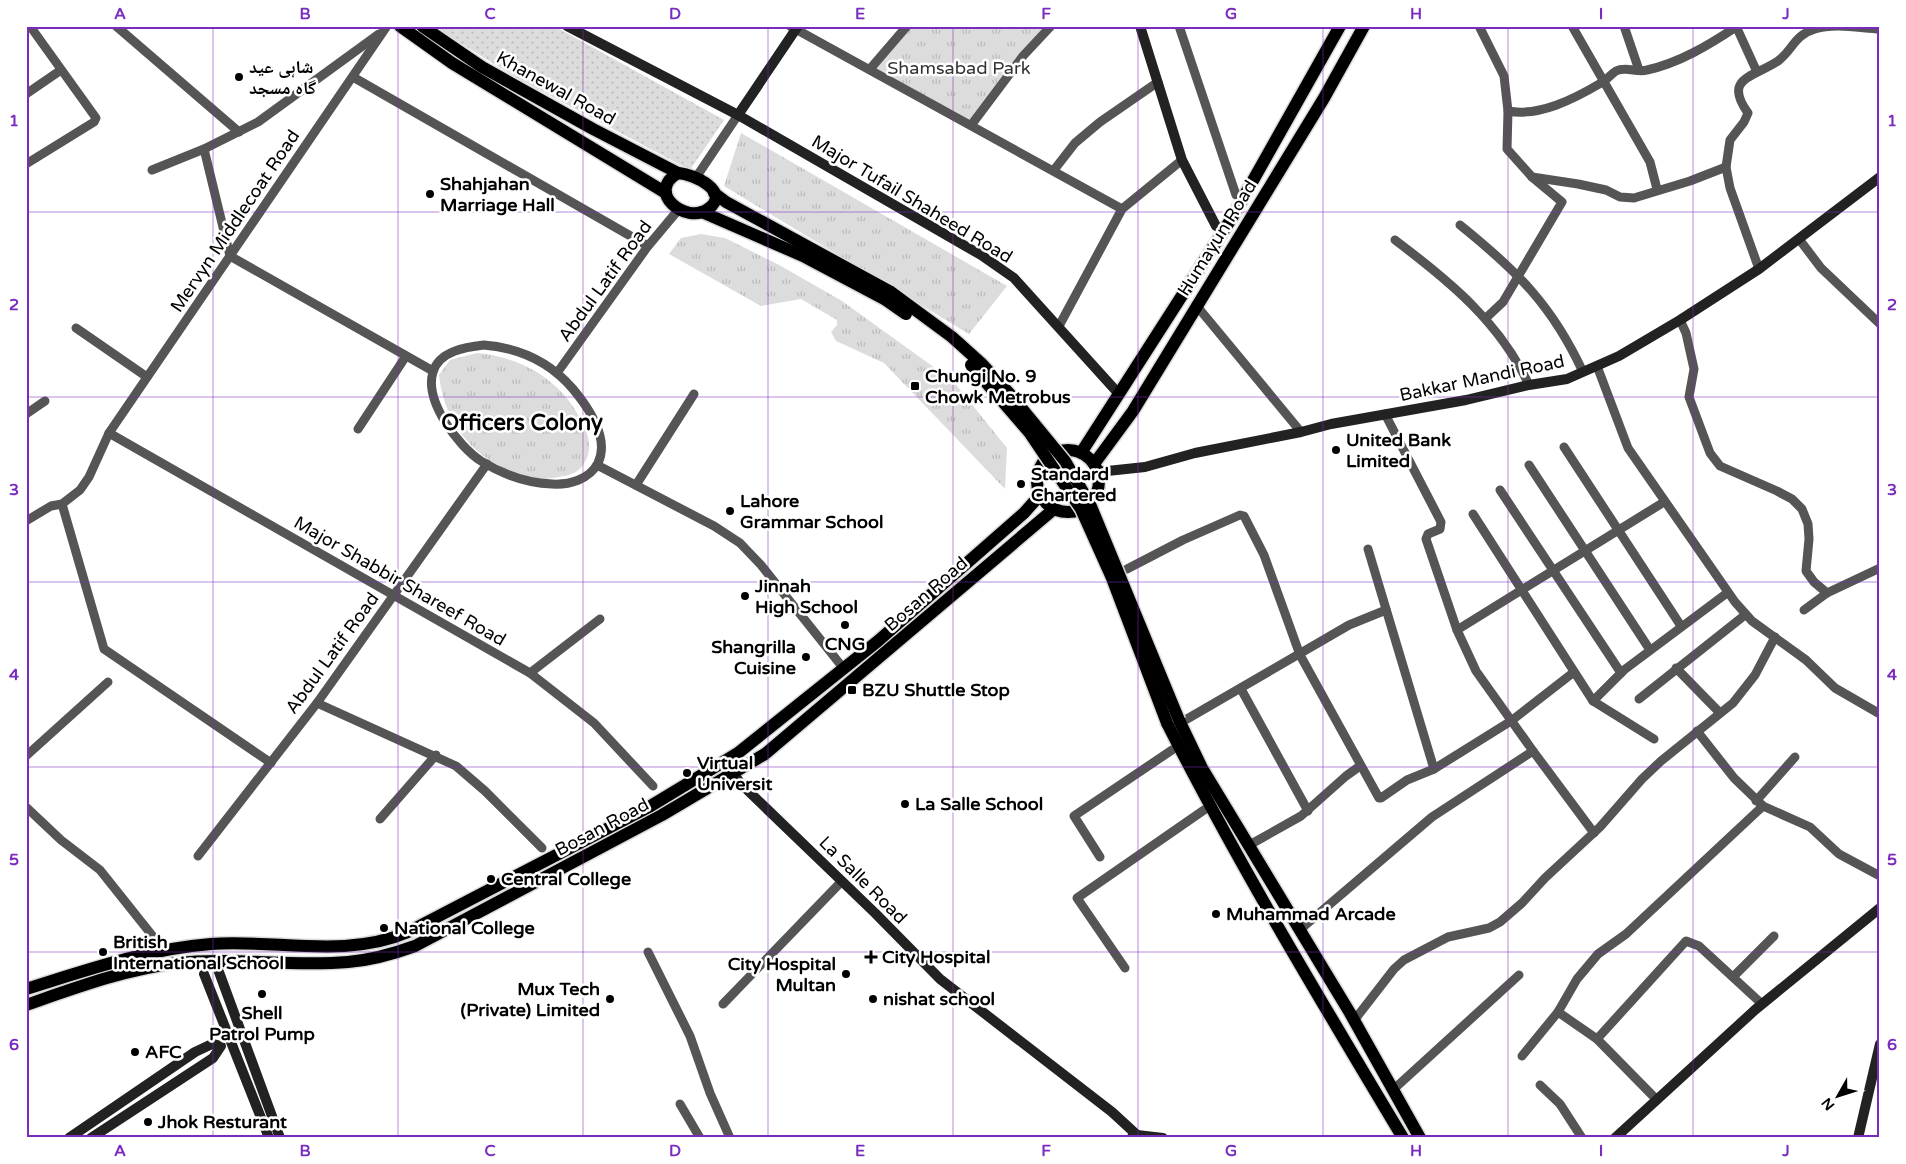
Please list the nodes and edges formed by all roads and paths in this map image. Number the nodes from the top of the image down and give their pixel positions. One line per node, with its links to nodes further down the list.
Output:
1 (116, 26): 33 (street)
2 (400, 26): 34 (main road)
3 (422, 26): 32 (main road, Khanewal Road)
4 (567, 26): 30 (street, Major Tufail Shaheed Road)
5 (907, 26): 21 (street)
6 (1140, 26): 26 (street)
7 (1179, 26): 49 (street)
8 (1340, 26): 38 (main road, Humayun Road)
9 (1364, 26): 62 (main road, Humayun Road)
10 (1479, 26): 29 (street)
11 (1572, 26): 27 (street)
12 (1624, 26): 23 (street)
13 (1796, 26): 20 (street)
14 (28, 27): 22 (street)
15 (795, 27): 21 (street); 30 (street)
16 (1736, 27): 23 (street); 24 (street)
17 (387, 28): 25 (street, Mervyn Middlecoat Road); 33 (street)
18 (1047, 28): 31 (street)
19 (1880, 29): 20 (street)
20 (1800, 36): 24 (street)
21 (870, 69): 31 (street)
22 (61, 70): 28 (street); 37 (street)
23 (1639, 70): 27 (street)
24 (1757, 72): 39 (street)
25 (352, 77): 57 (street); 58 (street, Mervyn Middlecoat Road)
26 (1158, 82): 36 (street); 41 (street)
27 (1603, 82): 29 (street); 46 (street)
28 (26, 94)
29 (1508, 111): 44 (street)
30 (738, 115): 43 (street); 66 (street, Major Tufail Shaheed Road)
31 (972, 124): 41 (street)
32 (593, 129): 34 (main road); 42 (main road, Khanewal Road)
33 (240, 132): 35 (street)
34 (584, 145): 47 (main road)
35 (204, 149): 40 (street); 58 (street)
36 (1182, 160): 51 (street); 54 (street)
37 (26, 164)
38 (1261, 166): 49 (main road); 75 (main road, Humayun Road)
39 (1726, 167): 46 (street); 59 (street)
40 (152, 170)
41 (1054, 170): 51 (street)
42 (678, 173): 43 (main road); 47 (main road)
43 (697, 176): 48 (main road)
44 (1532, 177): 46 (street); 60 (street)
45 (1880, 177): 55 (street, Bakkar Mandi Road)
46 (1657, 189)
47 (666, 193): 50 (main road)
48 (714, 193): 52 (main road); 61 (main road)
49 (1236, 196): 54 (main road)
50 (679, 209): 52 (main road); 57 (street, Abdul Latif Road)
51 (1122, 209): 66 (street)
52 (702, 212): 61 (main road)
53 (1460, 225): 60 (street)
54 (1216, 226): 75 (main road)
55 (1799, 239): 59 (street, Bakkar Mandi Road); 65 (street)
56 (1394, 240): 63 (street)
57 (648, 246): 72 (street, Abdul Latif Road)
58 (230, 256): 68 (street); 73 (street, Mervyn Middlecoat Road)
59 (1759, 269): 64 (street, Bakkar Mandi Road)
60 (1520, 276): 63 (street); 71 (street)
61 (889, 296): 187 (main road, bridge); 188 (main road, bridge)
62 (1196, 305): 81 (street); 88 (main road, Humayun Road)
63 (1486, 318): 74 (street)
64 (1680, 320): 69 (street, Bakkar Mandi Road); 105 (street)
65 (1880, 324)
66 (1059, 326): 75 (street, Major Tufail Shaheed Road)
67 (76, 328): 73 (street)
68 (406, 356): 70 (street); 80 (street)
69 (1597, 366): 71 (street, Bakkar Mandi Road); 92 (street)
70 (433, 371): 72 (street); 85 (street)
71 (1583, 372): 74 (street, Bakkar Mandi Road)
72 (558, 373): 86 (street)
73 (147, 378): 82 (street, Mervyn Middlecoat Road)
74 (1529, 385): 79 (street, Bakkar Mandi Road)
75 (1118, 393): 84 (main road, Humayun Road)
76 (694, 394): 89 (street)
77 (45, 401): 78 (street)
78 (28, 410)
79 (1385, 414): 81 (street, Bakkar Mandi Road); 112 (street)
80 (358, 429)
81 (1302, 432): 88 (street, Bakkar Mandi Road)
82 (108, 433): 93 (street, Mervyn Middlecoat Road); 106 (street, Major Shabbir Shareef Road)
83 (1564, 447): 97 (street)
84 (1081, 453): 88 (main road); 91 (main road)
85 (487, 464): 86 (street); 106 (street, Abdul Latif Road)
86 (597, 465): 89 (street)
87 (1529, 465): 99 (street)
88 (1096, 468): 94 (main road)
89 (636, 485): 117 (street)
90 (1500, 490): 102 (street)
91 (1040, 494): 94 (main road); 117 (main road, Bosan Road)
92 (1664, 502): 97 (street); 104 (street)
93 (62, 504): 96 (street, Mervyn Middlecoat Road); 137 (street)
94 (1054, 509): 140 (main road, Bosan Road)
95 (1472, 514): 103 (street)
96 (26, 521)
97 (1618, 530): 99 (street); 111 (street)
98 (1368, 549): 107 (street)
99 (1585, 550): 102 (street); 114 (street)
100 (1880, 568): 105 (street)
101 (1127, 569): 115 (street)
102 (1553, 570): 103 (street); 120 (street)
103 (1522, 590): 112 (street); 118 (street)
104 (1726, 592): 109 (street); 111 (street)
105 (1827, 593): 108 (street)
106 (393, 596): 119 (street, Major Shabbir Shareef Road); 125 (street, Abdul Latif Road)
107 (1386, 610): 115 (street); 139 (street)
108 (1804, 610)
109 (1745, 614): 113 (street); 116 (street)
110 (600, 619): 119 (street)
111 (1682, 626): 114 (street)
112 (1457, 630): 129 (street)
113 (1775, 637): 126 (street); 127 (street)
114 (1650, 650): 120 (street)
115 (1300, 655): 122 (street); 138 (street)
116 (1676, 668): 123 (street); 126 (street)
117 (844, 669): 164 (main road, Bosan Road)
118 (1574, 672): 124 (street); 129 (street)
119 (530, 673): 141 (street, Major Shabbir Shareef Road)
120 (1621, 673): 124 (street)
121 (108, 682): 135 (street)
122 (1241, 688): 128 (street); 145 (street)
123 (1640, 699)
124 (1593, 701): 131 (street)
125 (317, 703): 134 (street); 137 (street, Abdul Latif Road)
126 (1720, 713): 130 (street)
127 (1880, 714)
128 (1187, 719)
129 (1512, 721): 133 (street); 139 (street)
130 (1697, 731): 142 (street); 147 (street)
131 (1654, 739)
132 (1172, 750): 151 (street)
133 (1533, 751): 147 (street); 155 (street)
134 (436, 755): 146 (street); 149 (street)
135 (26, 756)
136 (1795, 757): 142 (street)
137 (271, 763): 150 (street, Abdul Latif Road)
138 (1360, 766): 139 (street); 145 (street)
139 (1434, 769)
140 (734, 774): 153 (street, La Salle Road); 167 (main road, Bosan Road)
141 (653, 786)
142 (1760, 804): 152 (street); 168 (street)
143 (26, 807): 157 (street)
144 (1204, 810): 159 (street)
145 (1308, 811): 148 (street)
146 (380, 819)
147 (1594, 833): 169 (street)
148 (1253, 843)
149 (542, 848)
150 (198, 856)
151 (1100, 857)
152 (1880, 876)
153 (842, 882): 165 (street); 179 (street, La Salle Road)
154 (1880, 908): 166 (street)
155 (1303, 927)
156 (1774, 936): 163 (street)
157 (155, 939)
158 (648, 952): 185 (street)
159 (1125, 968)
160 (218, 972): 170 (street)
161 (204, 974): 172 (street)
162 (1519, 975): 176 (street)
163 (1733, 978): 166 (street); 171 (street)
164 (26, 990)
165 (723, 1004)
166 (1762, 1004): 177 (street)
167 (26, 1005)
168 (1558, 1012): 171 (street); 174 (street)
169 (1356, 1018)
170 (241, 1035): 172 (street); 183 (street)
171 (1597, 1039): 177 (street)
172 (225, 1044): 180 (street); 181 (street); 182 (street)
173 (1880, 1044): 191 (street)
174 (1522, 1056)
175 (1540, 1085): 189 (street)
176 (1395, 1088)
177 (1656, 1100): 190 (street)
178 (680, 1104): 184 (street)
179 (1134, 1136): 186 (street)
180 (69, 1138)
181 (91, 1138)
182 (269, 1138)
183 (280, 1138)
184 (700, 1138)
185 (730, 1138)
186 (1163, 1138)
187 (1403, 1138)
188 (1420, 1138)
189 (1582, 1138)
190 (1615, 1138)
191 (1858, 1138)

